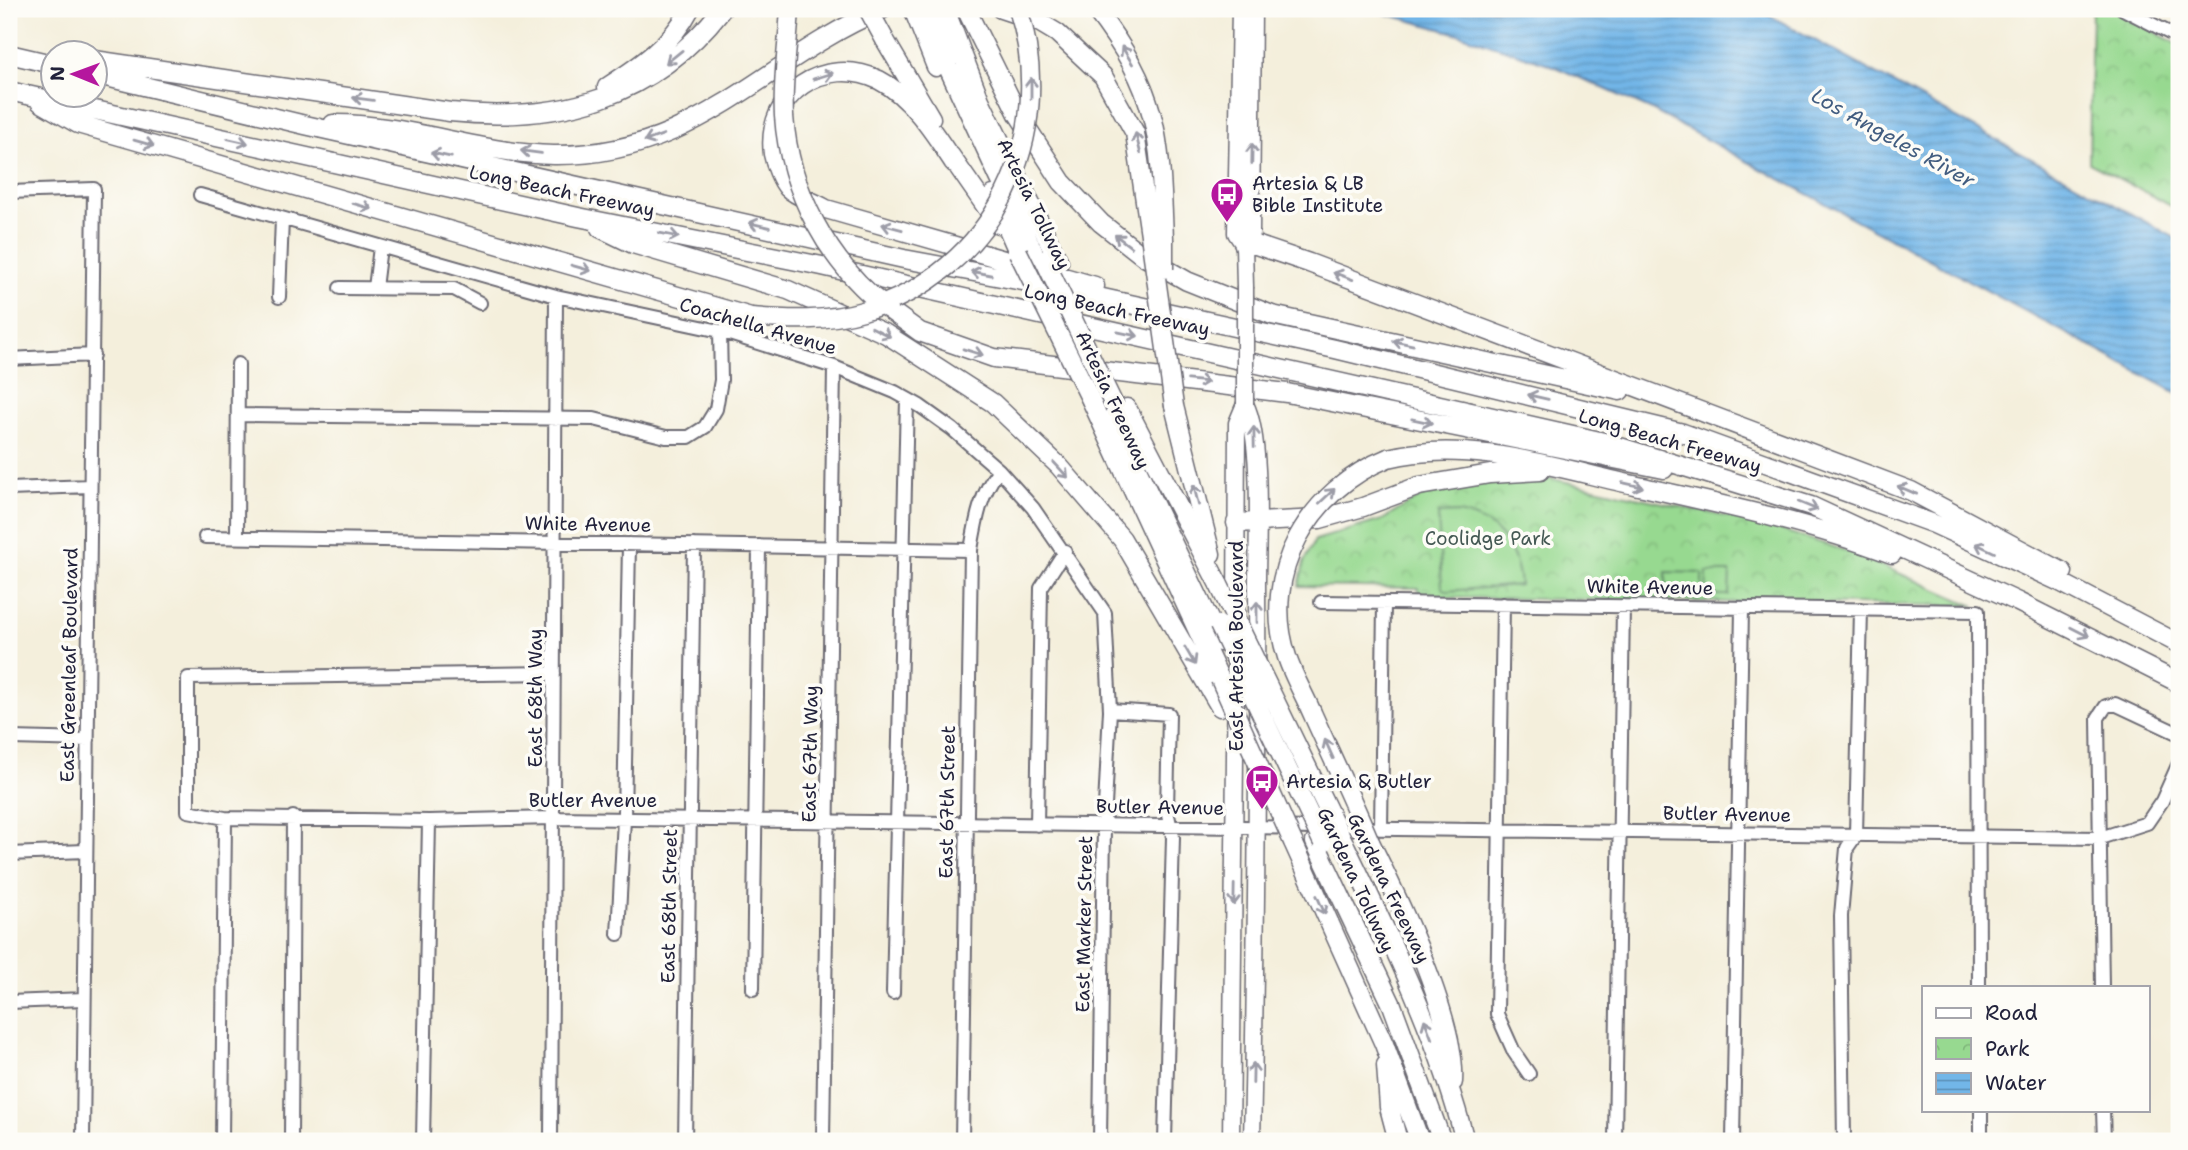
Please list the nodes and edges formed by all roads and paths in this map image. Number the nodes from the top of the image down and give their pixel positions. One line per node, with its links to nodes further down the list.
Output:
1 (690, 9): 28 (highway)
2 (722, 9): 28 (highway, one-way to 28)
3 (790, 9): 58 (highway, one-way to 58, bridge)
4 (868, 9): 30 (highway, bridge)
5 (883, 9): 29 (highway, one-way to 29)
6 (913, 9): 19 (highway, Artesia Freeway)
7 (925, 9): 19 (highway)
8 (931, 9): 19 (highway)
9 (945, 9): 19 (highway, Artesia Freeway)
10 (966, 9): 54 (highway, one-way to 10)
11 (1001, 9): 35 (highway, one-way to 11)
12 (1018, 9): 27 (highway, one-way to 12, bridge)
13 (1240, 9): 18 (main road, East Artesia Boulevard)
14 (1253, 9): 18 (main road, East Artesia Boulevard)
15 (2124, 9): 17 (street)
16 (1098, 13): 35 (highway, one-way to 16)
17 (2179, 38)
18 (1246, 39): 36 (main road, East Artesia Boulevard)
19 (940, 42): 38 (highway, Artesia Freeway); 38 (highway, Artesia Freeway)
20 (9, 47): 21 (highway)
21 (38, 52)
22 (9, 54): 23 (highway)
23 (38, 61)
24 (108, 62): 28 (highway, one-way to 24)
25 (108, 77): 29 (highway, Long Beach Freeway)
26 (9, 91): 27 (highway, Long Beach Freeway)
27 (27, 95): 33 (highway, Long Beach Freeway, one-way to 33)
28 (575, 107)
29 (305, 125): 45 (highway, Long Beach Freeway, one-way to 29)
30 (954, 163): 38 (highway); 45 (highway, one-way to 30)
31 (9, 192): 46 (street, East Greenleaf Boulevard)
32 (200, 195): 34 (street, Coachella Avenue)
33 (578, 217): 58 (highway, Long Beach Freeway, one-way to 58); 89 (highway, one-way to 89, bridge)
34 (282, 219): 37 (street, Coachella Avenue); 42 (street)
35 (1157, 237): 73 (highway, one-way to 35, bridge)
36 (1244, 245): 52 (main road, East Artesia Boulevard, bridge); 54 (highway, one-way to 36)
37 (380, 247): 40 (street); 41 (street, Coachella Avenue)
38 (1039, 258): 51 (highway, Artesia Freeway, bridge); 51 (highway, Artesia Freeway)
39 (340, 288): 40 (street)
40 (374, 288): 43 (street)
41 (556, 296): 44 (street, Coachella Avenue); 55 (street, East 68th Way)
42 (279, 298)
43 (480, 303)
44 (720, 331): 49 (street, Coachella Avenue); 55 (street)
45 (1335, 349): 81 (highway, Long Beach Freeway, one-way to 45)
46 (93, 355): 47 (street); 59 (street, East Greenleaf Boulevard)
47 (9, 359)
48 (238, 364): 53 (street)
49 (834, 367): 50 (street, Coachella Avenue); 69 (street, East 67th Way)
50 (907, 399): 56 (street, Coachella Avenue); 70 (street)
51 (1110, 404): 73 (highway, Artesia Freeway); 89 (highway, Artesia Freeway, bridge); 112 (highway, Gardena Tollway, bridge)
52 (1245, 404): 61 (main road, East Artesia Boulevard, one-way to 52); 62 (main road, East Artesia Boulevard)
53 (239, 415): 55 (street); 64 (street)
54 (1708, 415): 81 (highway, one-way to 54)
55 (555, 418): 65 (street, East 68th Way)
56 (999, 470): 71 (street, East 67th Street); 72 (street, Coachella Avenue)
57 (1596, 477): 61 (highway); 75 (highway, one-way to 75); 109 (highway, one-way to 57, bridge)
58 (1744, 483): 75 (highway, Long Beach Freeway, one-way to 75)
59 (90, 486): 60 (street); 87 (street, East Greenleaf Boulevard)
60 (9, 489)
61 (1256, 522): 62 (highway); 104 (main road, East Artesia Boulevard, one-way to 61)
62 (1236, 523): 103 (main road, East Artesia Boulevard)
63 (205, 537): 64 (street, White Avenue)
64 (237, 537): 65 (street, White Avenue)
65 (555, 543): 66 (street, White Avenue); 82 (street, East 68th Way)
66 (629, 544): 67 (street, White Avenue); 93 (street)
67 (694, 545): 68 (street, White Avenue); 94 (street, East 68th Street)
68 (759, 546): 69 (street, White Avenue); 96 (street)
69 (832, 547): 70 (street, White Avenue); 97 (street, East 67th Way)
70 (905, 548): 71 (street, White Avenue); 98 (street)
71 (971, 550): 99 (street, East 67th Street)
72 (1065, 551): 84 (street, East Marker Street); 100 (street)
73 (1219, 585): 124 (highway, Gardena Freeway, one-way to 73, bridge)
74 (1321, 602): 76 (street, White Avenue)
75 (2018, 602): 83 (highway, Long Beach Freeway, one-way to 83)
76 (1384, 603): 77 (street, White Avenue); 109 (street)
77 (1503, 604): 78 (street, White Avenue); 105 (street)
78 (1623, 606): 79 (street, White Avenue); 106 (street)
79 (1742, 608): 80 (street, White Avenue); 107 (street)
80 (1861, 609): 108 (street); 110 (street, White Avenue)
81 (2178, 644)
82 (554, 673): 91 (street, Butler Avenue); 92 (street, East 68th Way)
83 (2179, 683)
84 (1110, 710): 101 (street, East Marker Street); 102 (street)
85 (2179, 734): 111 (street)
86 (12, 738): 87 (street)
87 (88, 740): 113 (street, East Greenleaf Boulevard)
88 (2179, 763): 111 (street, Butler Avenue)
89 (1259, 770): 122 (highway, one-way to 122, bridge)
90 (293, 817): 91 (street, Butler Avenue); 95 (street, Butler Avenue); 129 (street)
91 (225, 818): 128 (street)
92 (553, 818): 93 (street, Butler Avenue); 95 (street, Butler Avenue); 131 (street, East 68th Way)
93 (624, 819): 94 (street, Butler Avenue); 115 (street)
94 (689, 820): 96 (street, Butler Avenue); 132 (street, East 68th Street)
95 (429, 821): 130 (street)
96 (758, 821): 97 (street, Butler Avenue); 118 (street)
97 (828, 822): 98 (street, Butler Avenue); 133 (street, East 67th Way)
98 (897, 823): 99 (street, Butler Avenue); 119 (street)
99 (965, 824): 100 (street, Butler Avenue); 134 (street, East 67th Street)
100 (1037, 825): 101 (street, Butler Avenue)
101 (1104, 825): 102 (street, Butler Avenue); 135 (street, East Marker Street)
102 (1172, 826): 103 (street, Butler Avenue); 136 (street)
103 (1235, 827): 104 (street, Butler Avenue); 137 (main road, East Artesia Boulevard, one-way to 137)
104 (1259, 827): 109 (street, Butler Avenue); 138 (main road, East Artesia Boulevard, one-way to 104)
105 (1500, 831): 106 (street, Butler Avenue); 109 (street, Butler Avenue); 123 (street)
106 (1619, 832): 107 (street, Butler Avenue); 144 (street)
107 (1738, 834): 108 (street, Butler Avenue); 145 (street)
108 (1856, 835): 110 (street, Butler Avenue); 146 (street)
109 (1376, 836): 124 (highway)
110 (1976, 837): 111 (street, Butler Avenue); 116 (street)
111 (2100, 838): 117 (street)
112 (1319, 842): 141 (highway, Gardena Tollway); 142 (highway, Gardena Tollway)
113 (85, 851): 114 (street); 120 (street, East Greenleaf Boulevard)
114 (9, 854)
115 (618, 934)
116 (1979, 986)
117 (2102, 986)
118 (754, 989)
119 (893, 993)
120 (84, 999): 121 (street); 127 (street, East Greenleaf Boulevard)
121 (9, 1002)
122 (1384, 1044): 139 (highway); 140 (highway)
123 (1530, 1074)
124 (1452, 1093): 143 (highway, Gardena Freeway)
125 (1981, 1112): 147 (street)
126 (2103, 1112): 148 (street)
127 (83, 1141)
128 (222, 1141)
129 (291, 1141)
130 (423, 1141)
131 (551, 1141)
132 (685, 1141)
133 (823, 1141)
134 (962, 1141)
135 (1100, 1141)
136 (1166, 1141)
137 (1231, 1141)
138 (1252, 1141)
139 (1398, 1141)
140 (1420, 1141)
141 (1442, 1141)
142 (1448, 1141)
143 (1465, 1141)
144 (1615, 1141)
145 (1733, 1141)
146 (1844, 1141)
147 (1982, 1141)
148 (2104, 1141)

